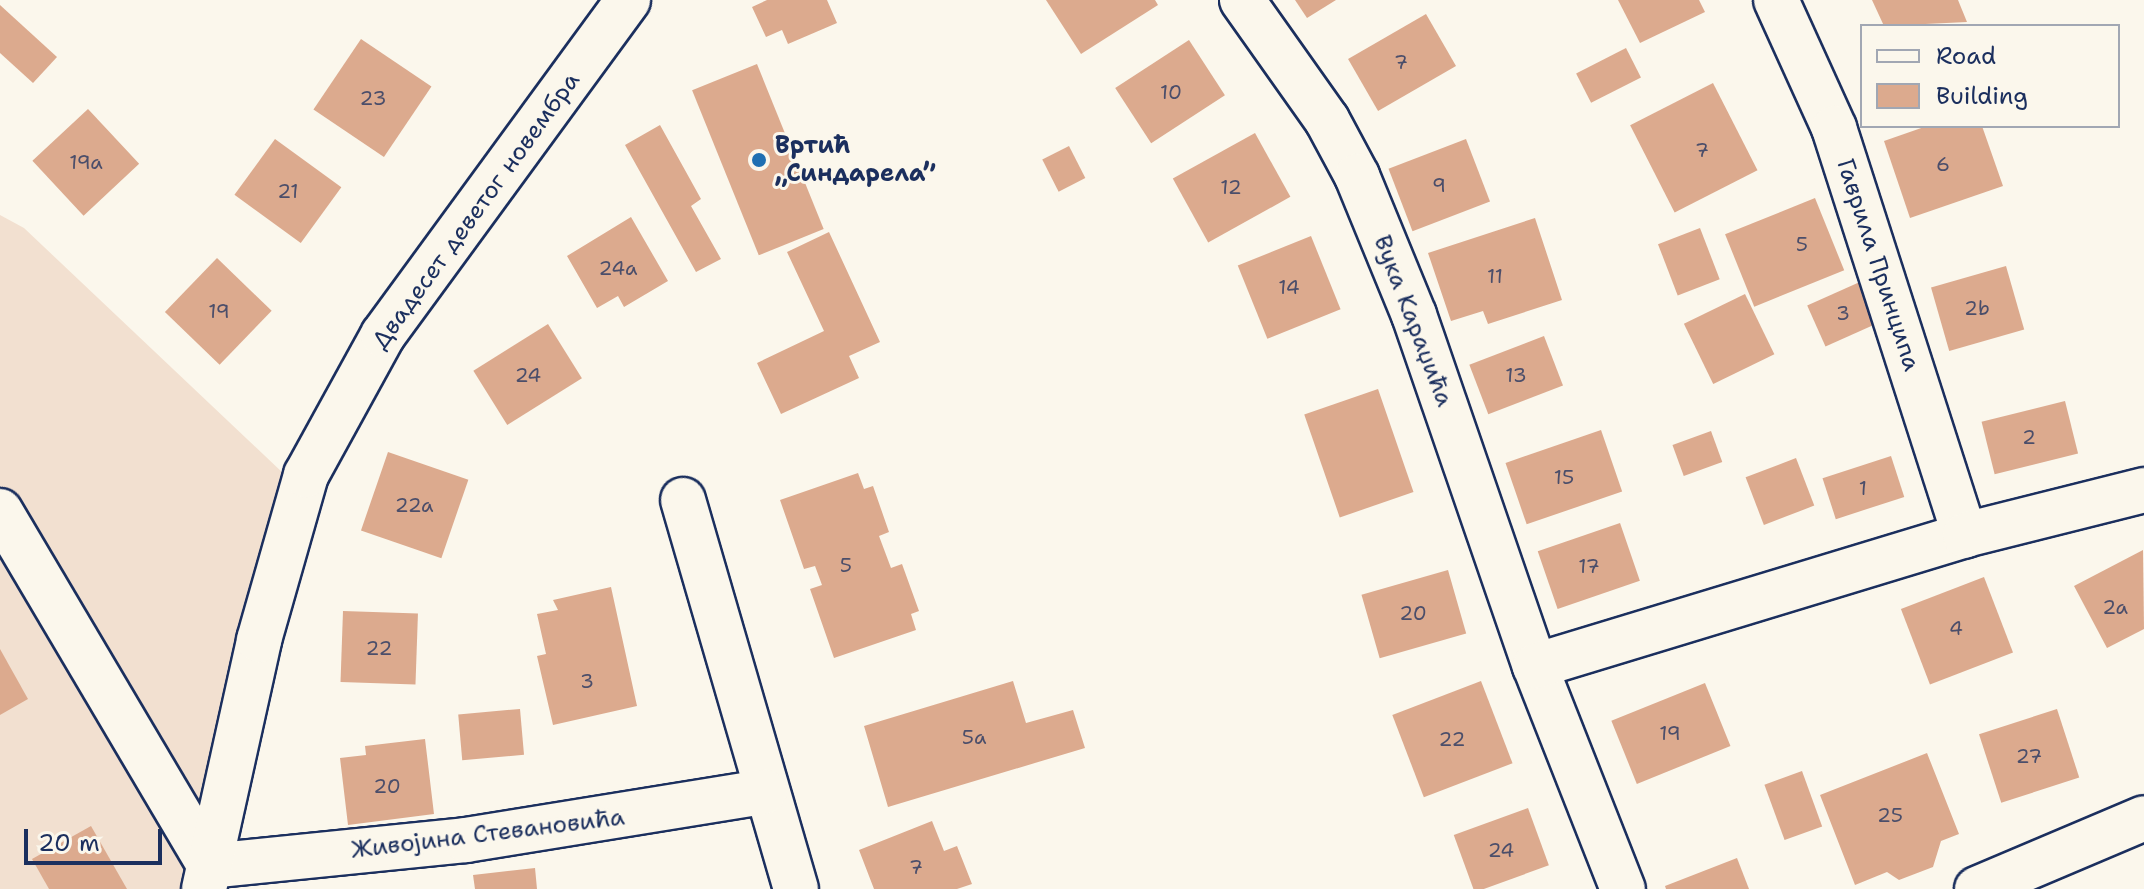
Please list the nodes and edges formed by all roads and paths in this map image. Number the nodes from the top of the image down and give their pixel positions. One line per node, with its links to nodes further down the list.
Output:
1 (628, 0): 11 (street, Двадесет деветог новембра)
2 (1242, 0): 8 (street, Вука Караџића)
3 (1776, 0): 7 (street, Гаврила Принципа)
4 (2144, 490): 7 (street)
5 (683, 500): 9 (street)
6 (0, 511): 11 (street)
7 (1965, 535): 8 (street)
8 (1535, 666): 13 (street, Вука Караџића)
9 (764, 792): 11 (street, Живојина Стевановића); 12 (street)
10 (2144, 818): 14 (street)
11 (207, 877)
12 (796, 889)
13 (1623, 889)
14 (1977, 889)

